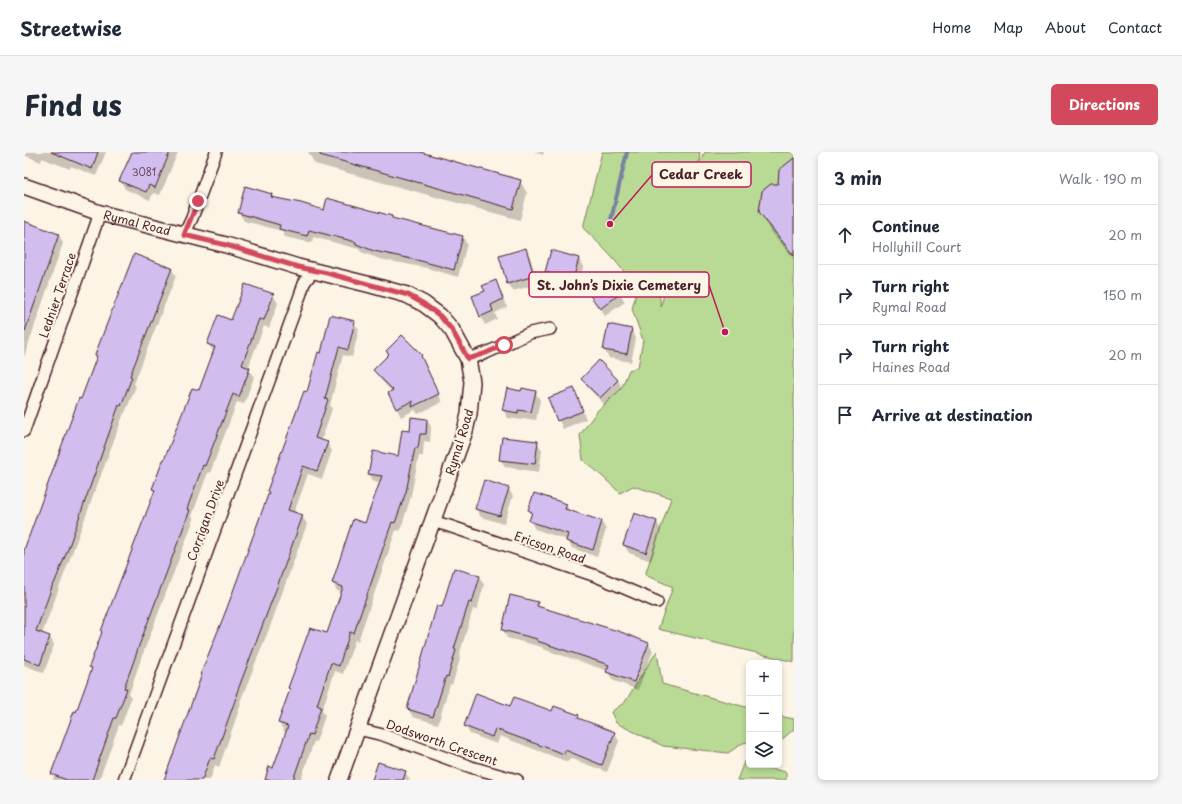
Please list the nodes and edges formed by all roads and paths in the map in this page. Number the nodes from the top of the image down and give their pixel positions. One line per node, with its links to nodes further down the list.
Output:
1 (216, 152): 4 (street)
2 (24, 186): 3 (street, Rymal Road)
3 (100, 212): 4 (street, Rymal Road); 8 (street, Lednier Terrace)
4 (184, 235): 5 (street, Rymal Road)
5 (313, 271): 7 (street, Rymal Road); 12 (street, Corrigan Drive)
6 (550, 329): 7 (street)
7 (468, 359): 9 (street, Rymal Road)
8 (24, 431)
9 (432, 521): 10 (street, Ericson Road); 11 (street, Rymal Road)
10 (658, 602)
11 (358, 729): 13 (street, Rymal Road); 14 (street, Dodsworth Crescent)
12 (124, 780)
13 (339, 780)
14 (517, 780)

